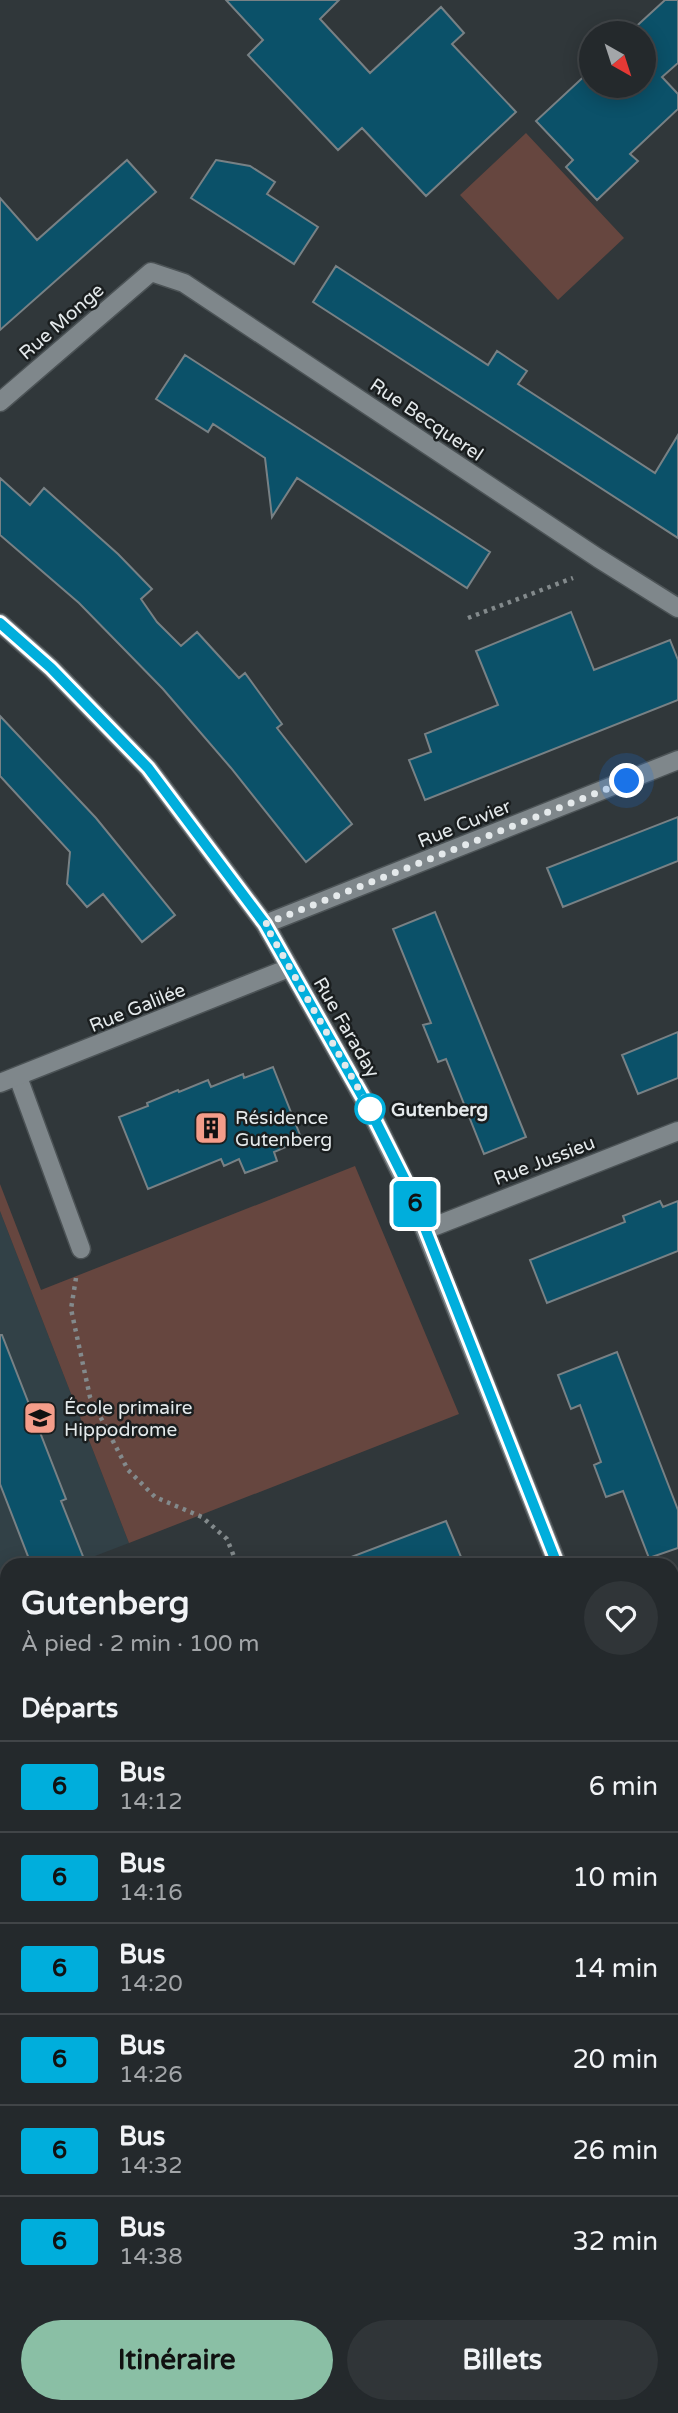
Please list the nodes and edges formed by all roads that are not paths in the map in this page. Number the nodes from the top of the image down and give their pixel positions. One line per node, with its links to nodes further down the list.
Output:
1 (150, 272): 2 (street, Rue Monge); 3 (street, Rue Becquerel)
2 (0, 402)
3 (678, 608)
4 (0, 623): 6 (street, Rue Faraday)
5 (678, 760): 6 (street, Rue Cuvier)
6 (265, 924): 7 (street, Rue Faraday)
7 (289, 968): 8 (street, Rue Galilée); 11 (street, Rue Faraday)
8 (18, 1077): 9 (street, Rue Galilée); 12 (street)
9 (0, 1083)
10 (678, 1131): 11 (street, Rue Jussieu)
11 (425, 1230): 13 (street, Rue Faraday)
12 (82, 1249)
13 (555, 1558)

